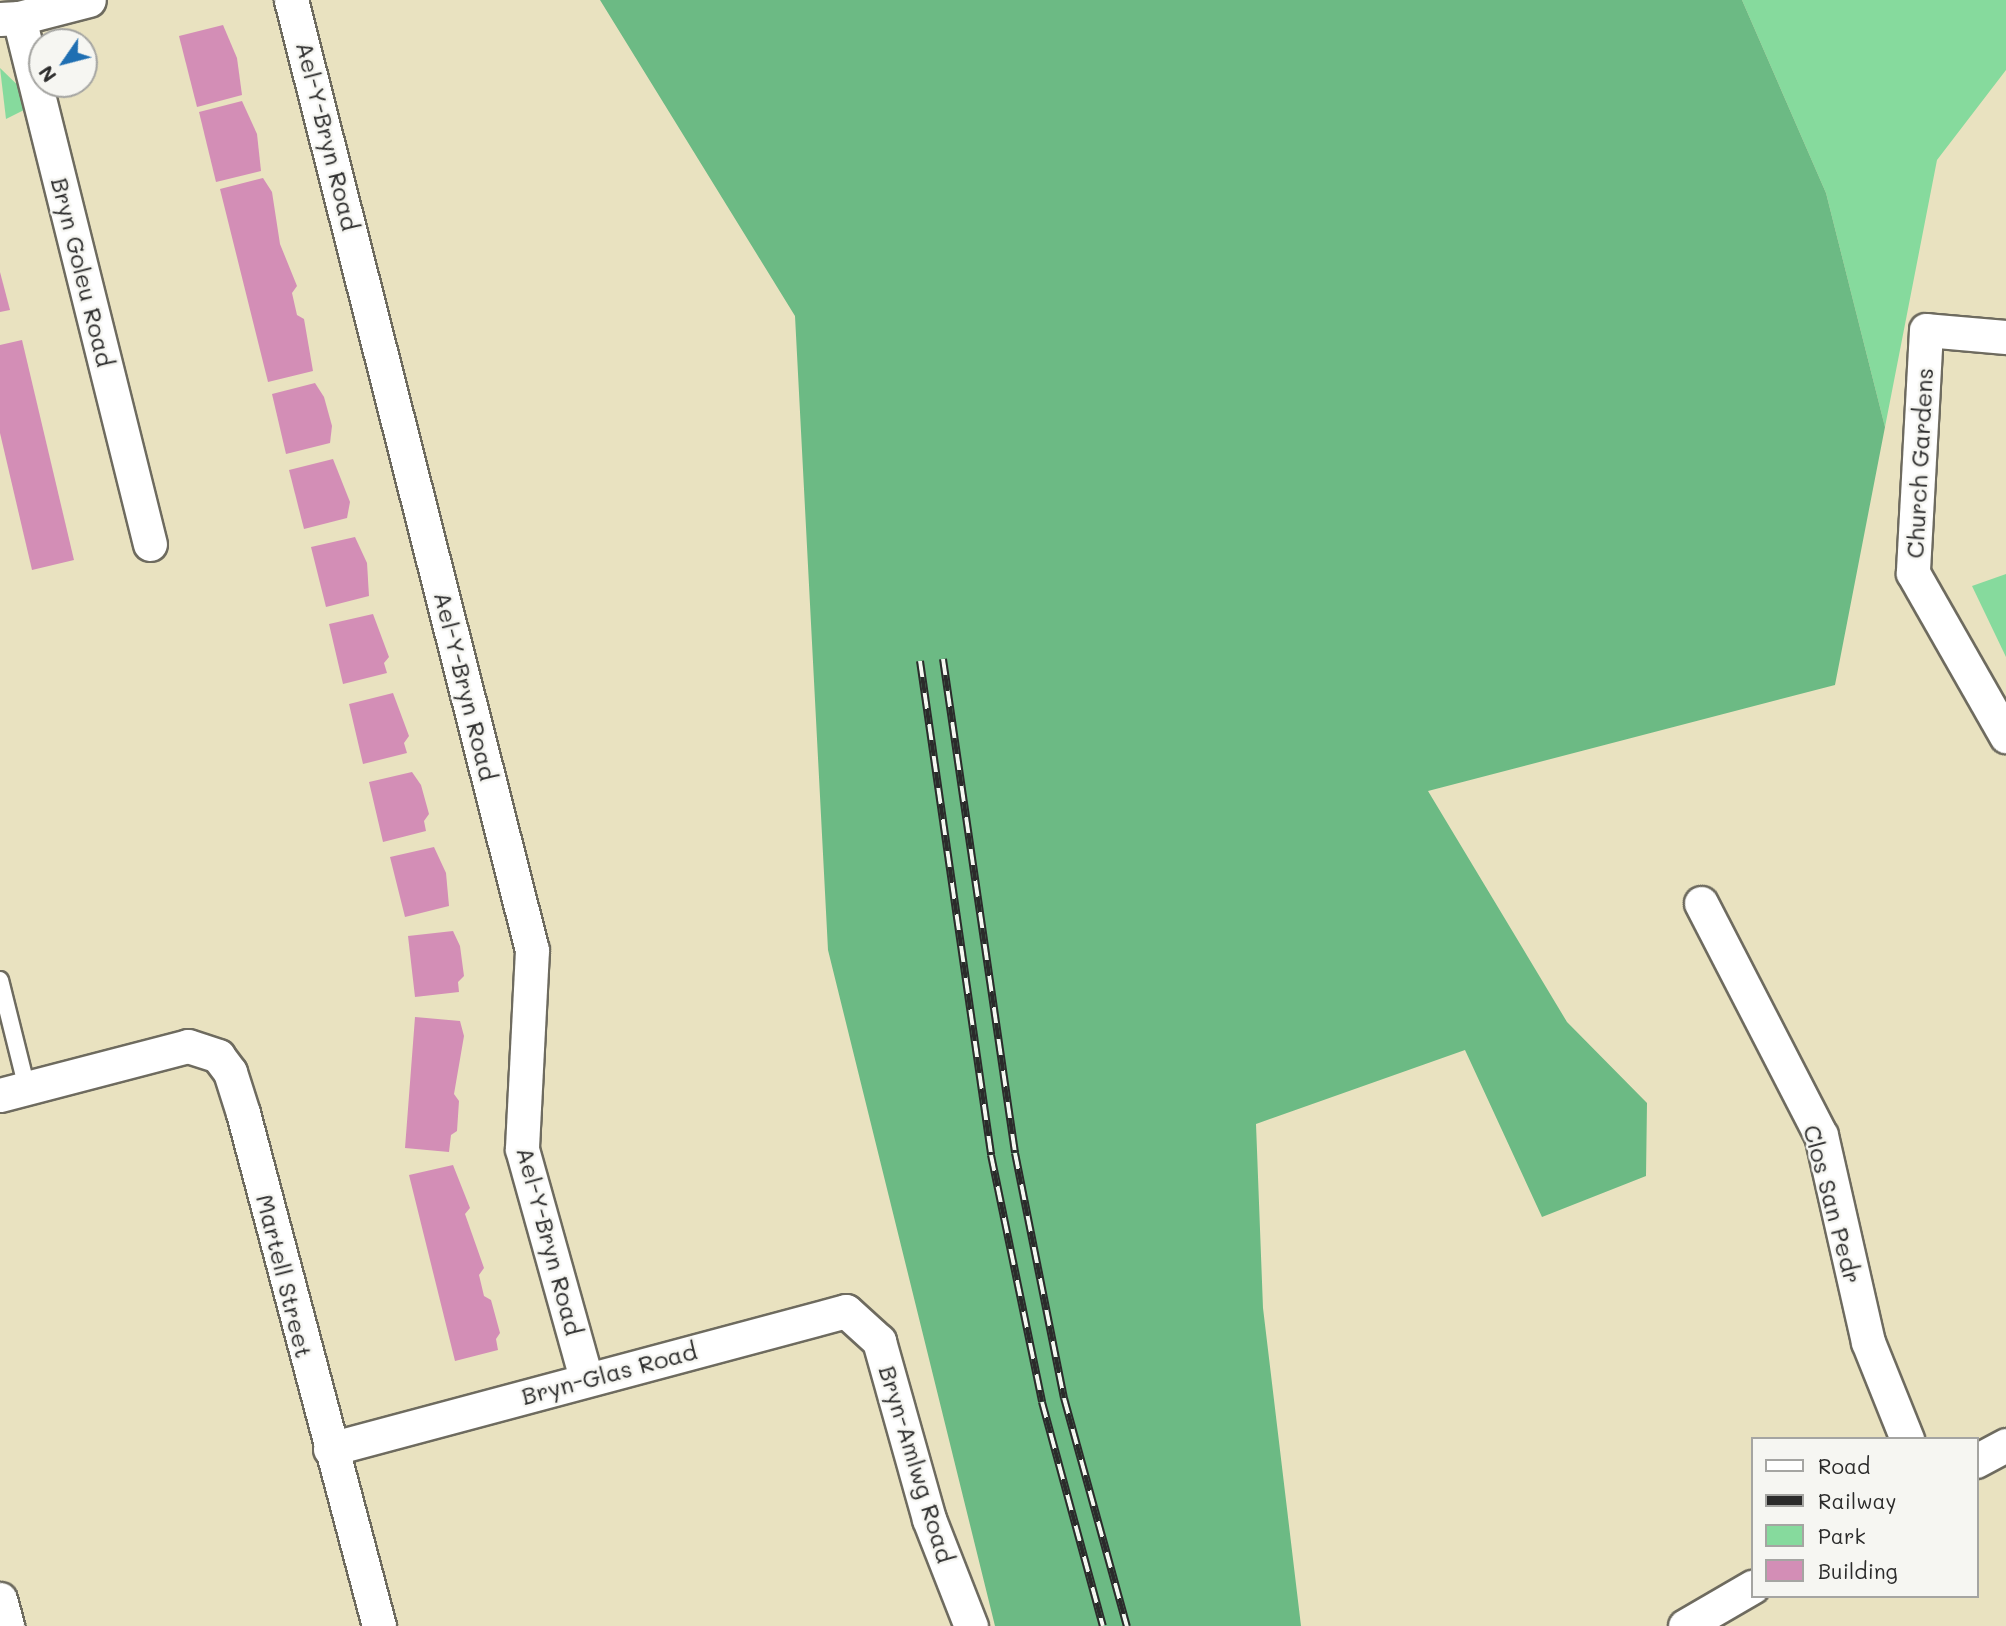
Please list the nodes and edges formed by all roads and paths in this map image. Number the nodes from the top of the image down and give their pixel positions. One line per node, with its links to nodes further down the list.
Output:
1 (89, 0): 3 (street)
2 (291, 0): 11 (street, Ael-Y-Bryn Road)
3 (10, 19): 5 (street, Bryn Goleu Road)
4 (2006, 337): 6 (street, Church Gardens)
5 (150, 544)
6 (2006, 736)
7 (1702, 903): 12 (street, Clos San Pedr)
8 (0, 980): 9 (lane)
9 (13, 1091): 14 (street, Martell Street)
10 (879, 1341): 11 (street, Bryn-Glas Road); 20 (street, Bryn-Amlwg Road)
11 (586, 1378): 14 (street, Bryn-Glas Road)
12 (1906, 1437)
13 (2006, 1445): 15 (street)
14 (330, 1449): 19 (street, Martell Street)
15 (1978, 1460)
16 (1750, 1588): 21 (street)
17 (0, 1600): 18 (street)
18 (7, 1626)
19 (380, 1626)
20 (971, 1626)
21 (1685, 1626)

